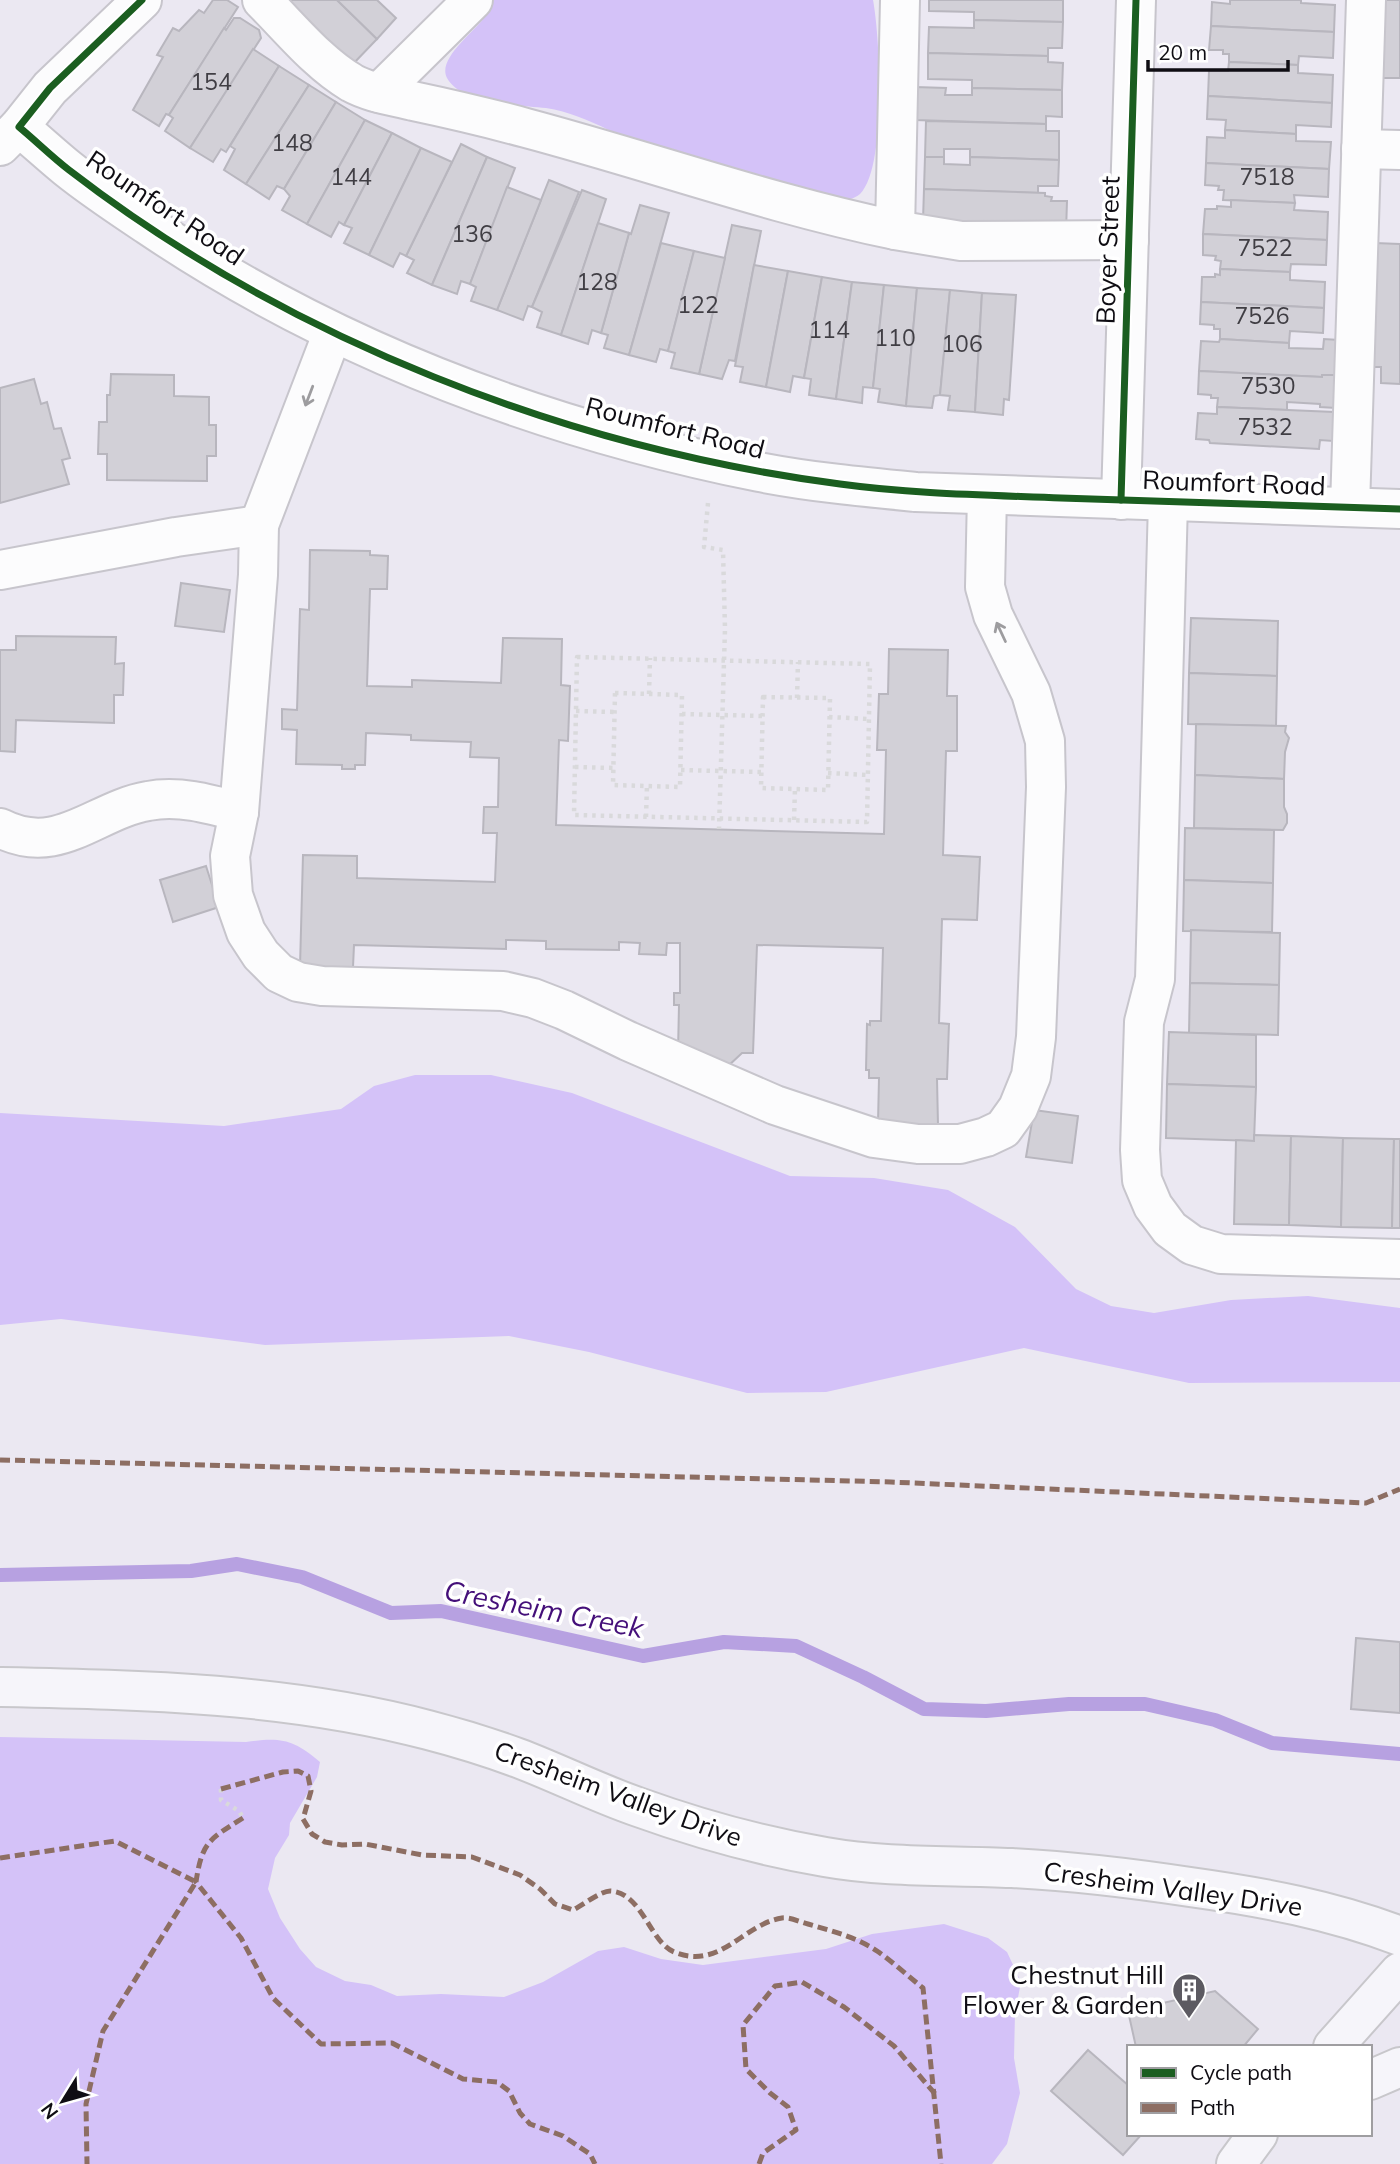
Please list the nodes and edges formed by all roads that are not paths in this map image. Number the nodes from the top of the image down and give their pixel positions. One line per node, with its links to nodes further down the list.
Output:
1 (142, 0): 8 (street)
2 (262, 0): 7 (street)
3 (473, 0): 7 (street)
4 (900, 0): 11 (street)
5 (1136, 0): 12 (street, Boyer Street)
6 (1366, 0): 9 (street)
7 (379, 93): 11 (street)
8 (10, 136): 13 (street, Roumfort Road)
9 (1361, 149): 10 (street); 17 (street)
10 (1400, 150)
11 (895, 230): 12 (street)
12 (1129, 240): 15 (street, Boyer Street)
13 (333, 332): 14 (street, Roumfort Road); 19 (street, one-way to 19)
14 (987, 495): 15 (street, Roumfort Road); 21 (street, one-way to 14)
15 (1121, 500): 16 (street, Roumfort Road)
16 (1168, 502): 17 (street, Roumfort Road); 23 (street)
17 (1350, 507): 18 (street, Roumfort Road)
18 (1400, 509)
19 (259, 525): 20 (street); 21 (street)
20 (0, 570)
21 (239, 812): 22 (street)
22 (0, 828)
23 (1400, 1259)
24 (0, 1687): 25 (main road, Cresheim Valley Drive)
25 (1400, 1936)
26 (1400, 1972): 27 (main road)
27 (1335, 2045)
28 (1400, 2067): 29 (main road)
29 (1372, 2079)
30 (1257, 2136): 31 (main road)
31 (1236, 2164)

